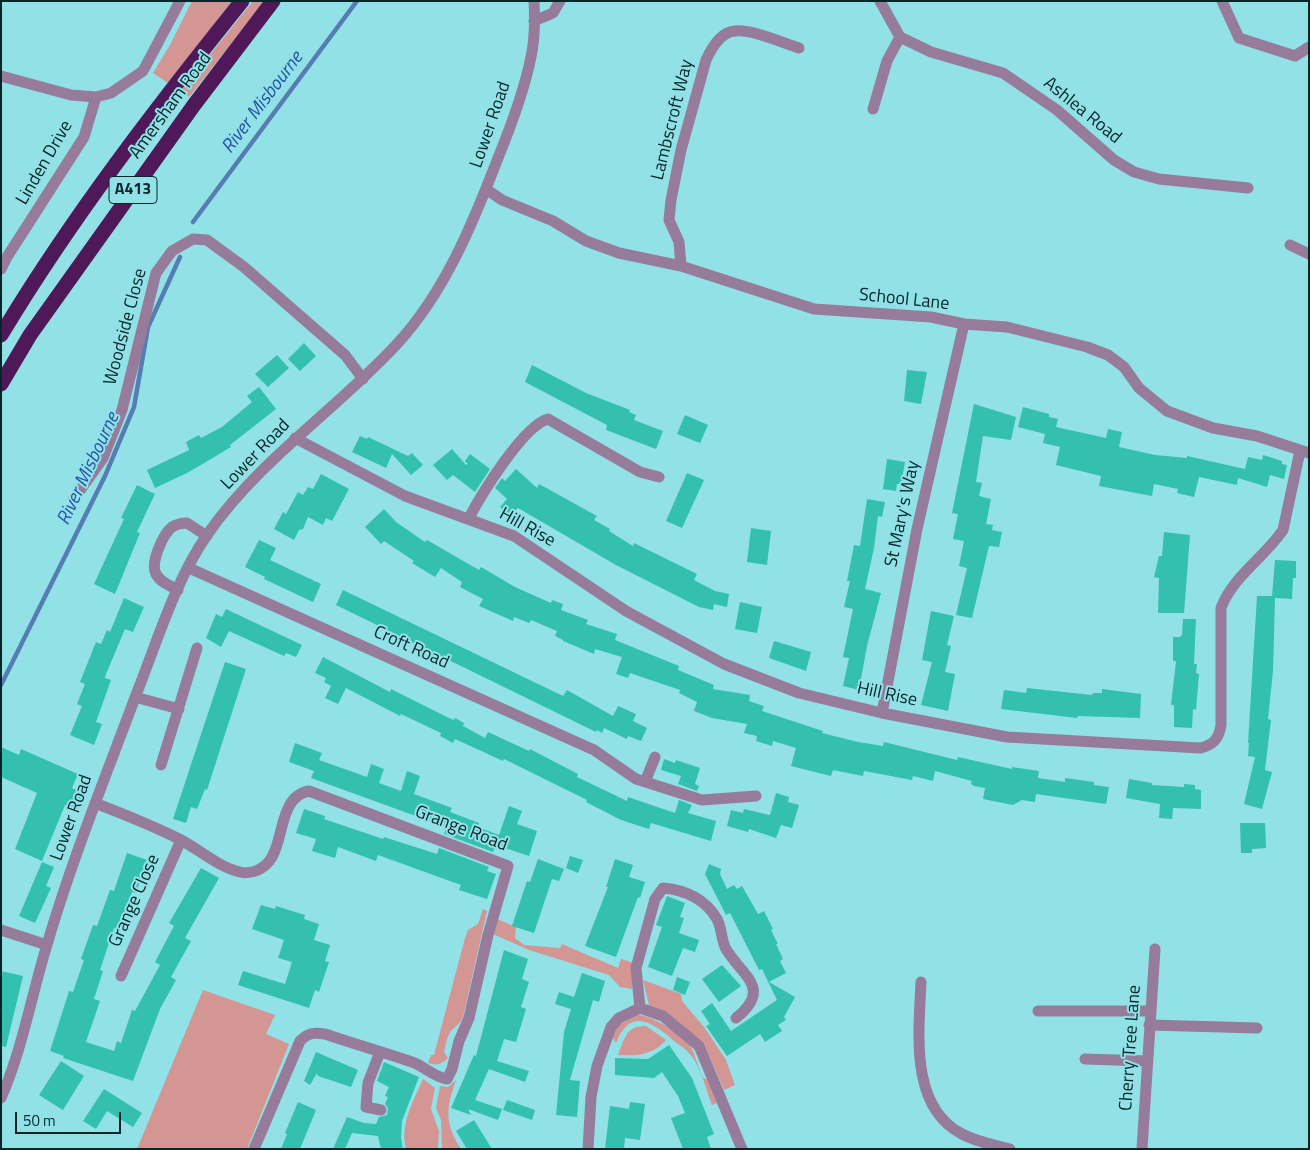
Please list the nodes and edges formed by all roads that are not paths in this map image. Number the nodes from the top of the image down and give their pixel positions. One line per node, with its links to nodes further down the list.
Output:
1 (180, 1): 13 (street)
2 (242, 1): 22 (highway, Amersham Road / A413)
3 (273, 1): 24 (highway, Amersham Road / A413)
4 (534, 1): 8 (street, Lower Road)
5 (560, 1): 8 (street)
6 (880, 1): 9 (street)
7 (1222, 1): 10 (street)
8 (534, 22): 16 (street, Lower Road)
9 (900, 37): 14 (street); 15 (street, Ashlea Road)
10 (1309, 47)
11 (800, 48): 19 (street, Lambscroft Way)
12 (1, 76): 13 (street)
13 (96, 97): 20 (street, Linden Drive)
14 (872, 109)
15 (1248, 188)
16 (486, 189): 19 (street, School Lane); 23 (street, Lower Road)
17 (1290, 245): 18 (street)
18 (1309, 254)
19 (681, 266): 21 (street, School Lane)
20 (1, 270)
21 (964, 324): 26 (street, School Lane); 36 (street, St Mary's Way)
22 (1, 335)
23 (363, 379): 25 (street, Lower Road); 28 (street, Woodside Close)
24 (1, 384)
25 (295, 438): 29 (street, Hill Rise); 30 (street, Lower Road)
26 (1304, 452): 36 (street, Hill Rise)
27 (660, 477): 29 (street)
28 (73, 500)
29 (469, 518): 36 (street, Hill Rise)
30 (206, 536): 31 (street, Lower Road); 32 (street)
31 (189, 568): 32 (street, Lower Road); 39 (street, Croft Road)
32 (178, 590): 34 (street, Lower Road)
33 (197, 648): 35 (street)
34 (135, 697): 35 (street); 41 (street, Lower Road)
35 (179, 710): 38 (street)
36 (882, 713)
37 (656, 757): 39 (street)
38 (161, 765)
39 (645, 782): 40 (street, Croft Road)
40 (756, 796)
41 (95, 803): 42 (street, Grange Road); 44 (street, Lower Road)
42 (181, 840): 46 (street, Grange Close); 54 (street, Grange Road)
43 (1, 930): 44 (street)
44 (47, 945): 57 (street, Lower Road)
45 (1155, 948): 50 (street, Cherry Tree Lane)
46 (121, 976)
47 (921, 982): 62 (street)
48 (640, 1008): 51 (street); 60 (street); 61 (street)
49 (1038, 1011): 50 (street)
50 (1150, 1011): 52 (street, Cherry Tree Lane)
51 (736, 1018)
52 (1149, 1025): 53 (street); 56 (street, Cherry Tree Lane)
53 (1256, 1028)
54 (380, 1052): 58 (street); 59 (street, Grange Road)
55 (1085, 1059): 56 (street)
56 (1147, 1061): 63 (street, Cherry Tree Lane)
57 (1, 1098)
58 (381, 1110)
59 (254, 1149)
60 (588, 1149)
61 (742, 1149)
62 (1010, 1149)
63 (1142, 1149)

